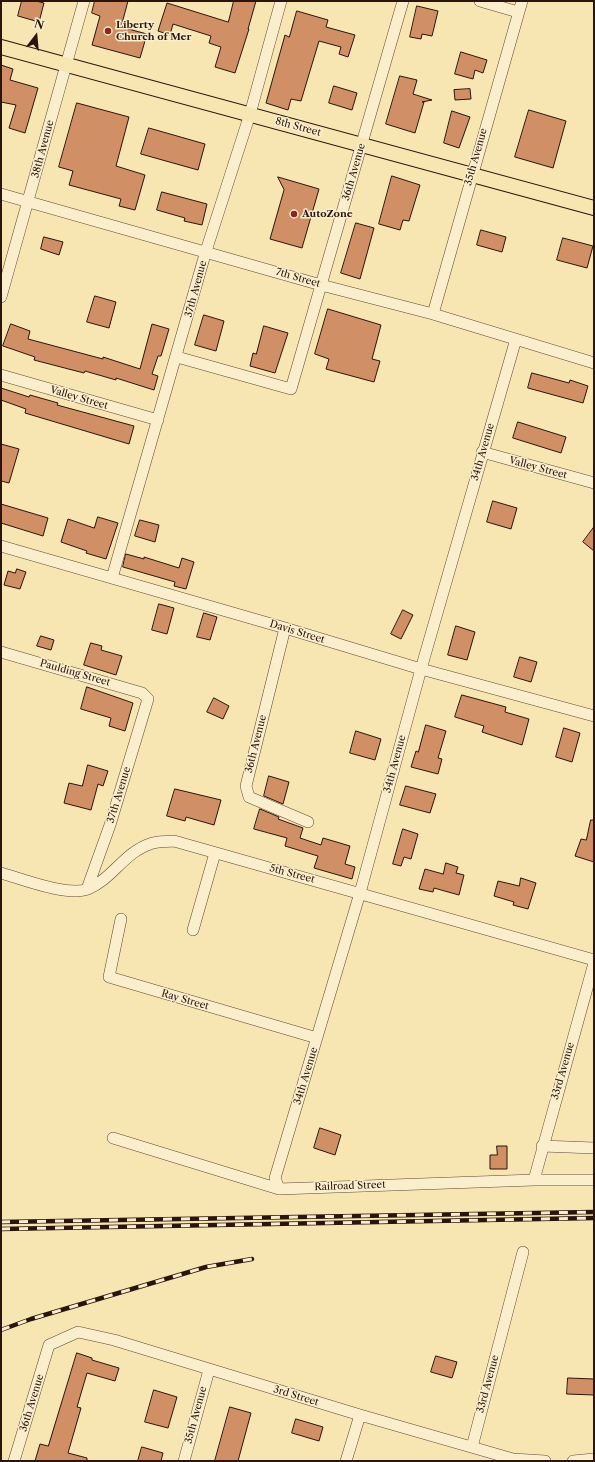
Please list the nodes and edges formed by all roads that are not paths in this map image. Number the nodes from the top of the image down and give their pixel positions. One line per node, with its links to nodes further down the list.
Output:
1 (84, 1): 8 (street, 38th Avenue)
2 (281, 1): 9 (street, 37th Avenue)
3 (403, 1): 10 (street, 36th Avenue)
4 (480, 1): 6 (street)
5 (522, 1): 6 (street, 35th Avenue)
6 (518, 12): 11 (street, 35th Avenue)
7 (1, 47): 8 (main road, 8th Street)
8 (66, 64): 9 (main road, 8th Street); 13 (street, 38th Avenue)
9 (250, 114): 10 (main road, 8th Street); 15 (street, 37th Avenue)
10 (362, 144): 11 (main road, 8th Street); 16 (street, 36th Avenue)
11 (471, 174): 14 (main road, 8th Street); 18 (street, 35th Avenue)
12 (1, 194): 13 (street, 7th Street)
13 (28, 202): 15 (street, 7th Street); 17 (street, 38th Avenue)
14 (594, 208)
15 (206, 251): 16 (street, 7th Street); 20 (street, 37th Avenue)
16 (321, 285): 18 (street, 7th Street); 20 (street, 36th Avenue)
17 (1, 297)
18 (433, 314): 19 (street, 7th Street)
19 (516, 339): 21 (street, 7th Street); 24 (street, 34th Avenue)
20 (177, 357): 23 (street, 37th Avenue)
21 (594, 363)
22 (1, 375): 23 (street, Valley Street)
23 (158, 420): 27 (street, 37th Avenue)
24 (482, 452): 25 (street, Valley Street); 30 (street, 34th Avenue)
25 (594, 483)
26 (1, 546): 27 (street, Davis Street)
27 (112, 578): 28 (street, Davis Street)
28 (285, 628): 30 (street, Davis Street); 33 (street, 36th Avenue)
29 (1, 652): 31 (street, Paulding Street)
30 (421, 669): 32 (street, Davis Street); 37 (street, 34th Avenue)
31 (148, 699): 36 (street, 37th Avenue)
32 (594, 716)
33 (308, 822)
34 (215, 853): 36 (street, 5th Street); 37 (street, 5th Street); 39 (street)
35 (1, 873): 36 (street, 5th Street)
36 (87, 890)
37 (360, 893): 40 (street, 5th Street); 41 (street, 34th Avenue)
38 (121, 919): 41 (street, Ray Street)
39 (193, 930)
40 (594, 962): 43 (street, 33rd Avenue)
41 (317, 1038): 47 (street, 34th Avenue)
42 (113, 1138): 47 (street, Railroad Street)
43 (542, 1146): 44 (street); 45 (street, 33rd Avenue)
44 (594, 1148)
45 (534, 1180): 46 (street, Railroad Street); 47 (street, Railroad Street)
46 (594, 1180)
47 (279, 1189)
48 (523, 1252): 52 (street, 33rd Avenue)
49 (50, 1345): 50 (street, 3rd Street); 55 (street, 36th Avenue)
50 (209, 1370): 51 (street, 3rd Street); 56 (street, 35th Avenue)
51 (360, 1415): 52 (street, 3rd Street); 57 (street)
52 (472, 1447): 54 (street, 3rd Street)
53 (594, 1459): 59 (street)
54 (513, 1460): 58 (street, 3rd Street)
55 (14, 1461)
56 (184, 1461)
57 (346, 1461)
58 (545, 1461)
59 (573, 1461)

